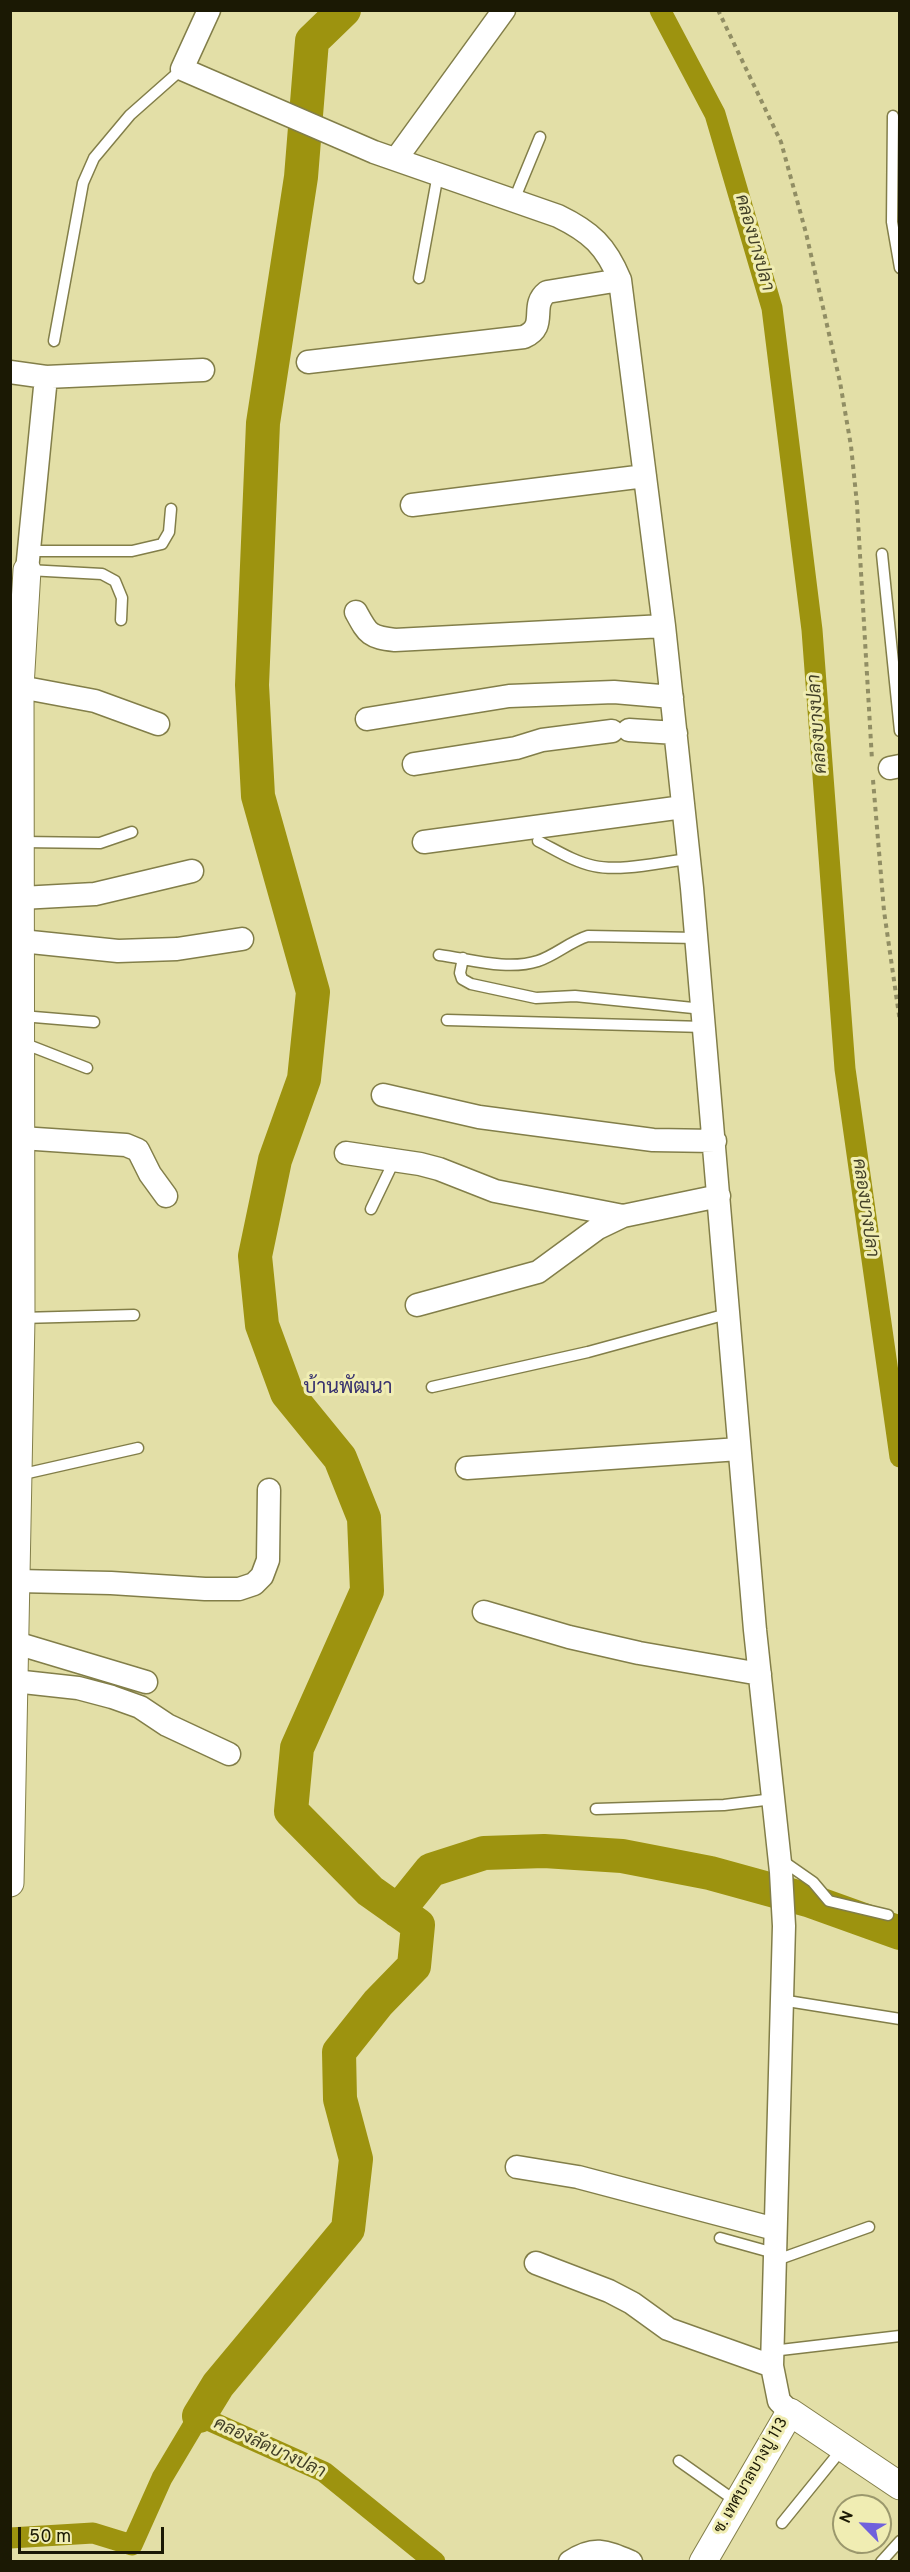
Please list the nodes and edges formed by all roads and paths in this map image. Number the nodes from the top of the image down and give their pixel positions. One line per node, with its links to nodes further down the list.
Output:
1 (209, 10): 4 (street)
2 (504, 10): 7 (street)
3 (718, 10): 50 (path)
4 (182, 69): 7 (street); 13 (lane)
5 (893, 116): 10 (lane)
6 (540, 137): 9 (lane)
7 (396, 159): 8 (street)
8 (438, 174): 9 (street); 11 (lane)
9 (514, 200): 12 (street)
10 (900, 268)
11 (419, 278)
12 (620, 280): 14 (street); 18 (street)
13 (54, 341)
14 (308, 362)
15 (203, 370): 17 (street)
16 (10, 372): 17 (street)
17 (46, 377): 22 (street)
18 (645, 476): 19 (street); 25 (street)
19 (412, 505)
20 (171, 509): 22 (lane)
21 (882, 554): 30 (lane)
22 (23, 560): 24 (lane); 26 (street)
23 (356, 612): 25 (street)
24 (121, 620)
25 (663, 626): 27 (street)
26 (20, 687): 29 (street); 36 (street)
27 (672, 697): 28 (street); 31 (street)
28 (367, 719)
29 (158, 724)
30 (900, 730)
31 (676, 733): 32 (street); 33 (street)
32 (414, 764)
33 (683, 807): 37 (street); 38 (street)
34 (132, 832): 36 (lane)
35 (538, 841): 38 (lane)
36 (21, 842): 40 (street)
37 (424, 842)
38 (689, 859): 41 (street)
39 (192, 870): 40 (street)
40 (17, 904): 43 (street)
41 (697, 938): 45 (lane); 47 (street)
42 (242, 939): 43 (street)
43 (21, 941): 46 (street)
44 (439, 955): 45 (lane)
45 (463, 958): 47 (lane)
46 (21, 1016): 49 (lane); 51 (street)
47 (704, 1018): 48 (lane); 55 (street)
48 (447, 1020)
49 (94, 1022)
50 (900, 1022)
51 (21, 1042): 52 (lane); 54 (street)
52 (87, 1068)
53 (383, 1095): 55 (street)
54 (21, 1138): 58 (street); 65 (street)
55 (715, 1141): 59 (street)
56 (346, 1153): 57 (street)
57 (394, 1161): 60 (lane); 61 (street)
58 (166, 1196)
59 (719, 1196): 61 (street); 63 (street)
60 (371, 1209)
61 (623, 1216): 62 (street)
62 (417, 1305)
63 (727, 1314): 66 (lane); 68 (street)
64 (134, 1315): 65 (lane)
65 (21, 1318): 70 (street)
66 (432, 1387)
67 (138, 1448): 70 (lane)
68 (739, 1449): 69 (street); 75 (street)
69 (467, 1468)
70 (19, 1475): 72 (street)
71 (269, 1490): 72 (street)
72 (17, 1581): 74 (street)
73 (484, 1612): 75 (street)
74 (15, 1644): 76 (street); 77 (street)
75 (760, 1674): 80 (street)
76 (14, 1681): 78 (street); 79 (street)
77 (146, 1682)
78 (230, 1754)
79 (11, 1782): 83 (street)
80 (773, 1799): 81 (lane); 82 (street)
81 (596, 1809)
82 (781, 1865): 84 (lane); 85 (street)
83 (10, 1883)
84 (888, 1915)
85 (781, 2000): 86 (lane); 89 (street)
86 (900, 2019)
87 (518, 2167): 89 (street)
88 (869, 2227): 91 (lane)
89 (775, 2229): 91 (street)
90 (720, 2238): 91 (lane)
91 (774, 2257): 94 (street)
92 (536, 2264): 94 (street)
93 (900, 2336): 94 (lane)
94 (772, 2359): 95 (street)
95 (790, 2412): 96 (street, ซ. เทศบาลบางปู 113); 99 (street, ซ. เทศบาลบางปู 113)
96 (843, 2448): 98 (street, ซ. เทศบาลบางปู 113); 100 (lane)
97 (679, 2461): 99 (lane)
98 (900, 2486)
99 (737, 2502): 104 (street, ซ. เทศบาลบางปู 113)
100 (782, 2523)
101 (900, 2541): 105 (lane)
102 (621, 2560): 103 (street)
103 (570, 2562)
104 (704, 2562)
105 (881, 2562)

